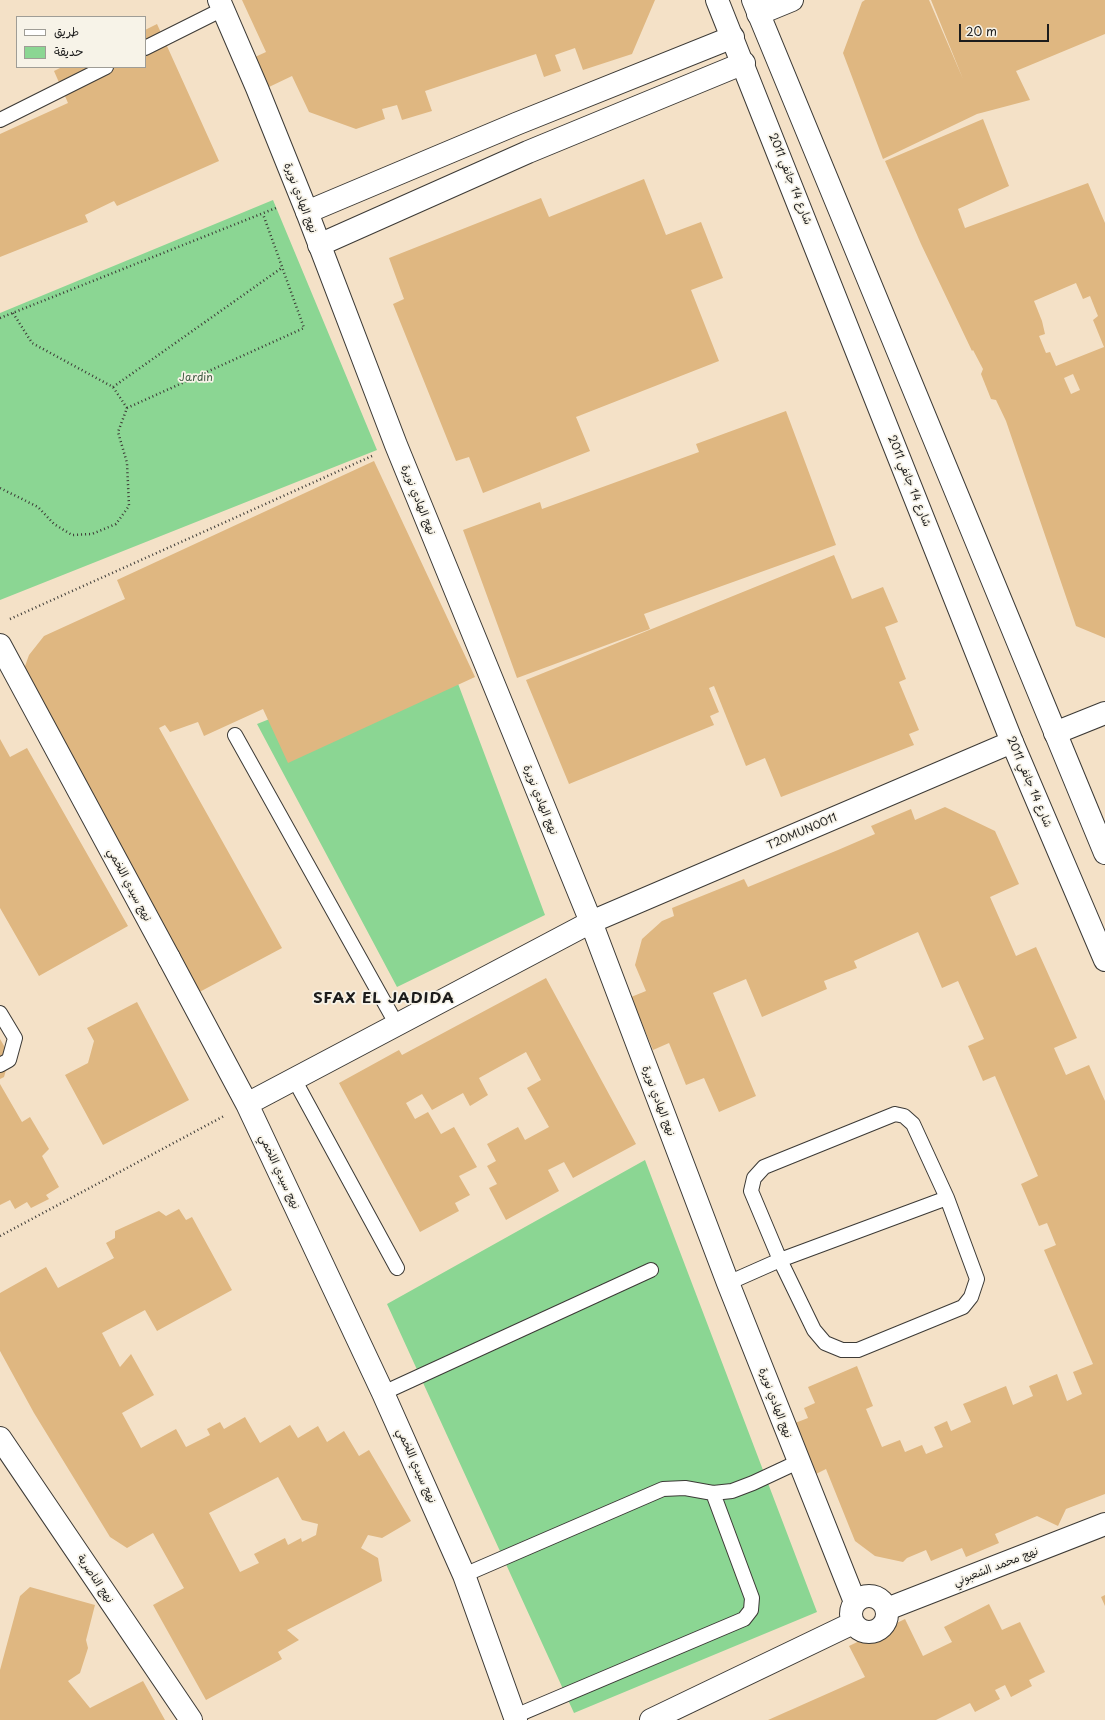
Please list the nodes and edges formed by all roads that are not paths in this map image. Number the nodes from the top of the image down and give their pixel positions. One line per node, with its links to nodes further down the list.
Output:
1 (717, 0): 5 (street, شارع 14 جانفي 2011)
2 (792, 0): 4 (street)
3 (221, 4): 6 (lane); 12 (street, نهج الهادي نويرة)
4 (756, 7): 16 (street)
5 (733, 37): 7 (street, شارع 14 جانفي 2011); 10 (street)
6 (146, 47)
7 (744, 63): 11 (street); 18 (street, شارع 14 جانفي 2011)
8 (104, 68): 9 (lane)
9 (0, 120)
10 (516, 124): 11 (street); 12 (street)
11 (528, 152): 13 (street)
12 (304, 205): 13 (street, نهج الهادي نويرة)
13 (319, 245): 20 (street, نهج الهادي نويرة)
14 (0, 645): 26 (street, نهج سيدي اللخمي)
15 (1105, 713): 16 (street)
16 (1055, 733): 19 (street)
17 (235, 735): 23 (lane)
18 (1012, 742): 20 (street, T20MUN0011); 21 (street, شارع 14 جانفي 2011)
19 (1105, 853)
20 (591, 922): 23 (street, T20MUN0011); 31 (street, نهج الهادي نويرة)
21 (1105, 960)
22 (0, 1013): 24 (lane)
23 (397, 1025): 25 (street, T20MUN0011)
24 (0, 1066)
25 (294, 1079): 26 (street, T20MUN0011); 29 (lane)
26 (247, 1104): 32 (street, نهج سيدي اللخمي)
27 (948, 1198): 28 (lane); 28 (lane); 28 (lane)
28 (780, 1260): 31 (lane)
29 (397, 1268)
30 (651, 1270): 32 (lane)
31 (728, 1283): 34 (street, نهج الهادي نويرة)
32 (383, 1393): 37 (street, نهج سيدي اللخمي)
33 (0, 1438): 42 (street, نهج الناصرية)
34 (798, 1462): 35 (lane); 38 (street, نهج الهادي نويرة)
35 (713, 1493): 37 (lane); 41 (lane)
36 (1105, 1524): 39 (street, نهج محمد الشعبوني)
37 (464, 1575): 41 (street, نهج سيدي اللخمي)
38 (855, 1602): 39 (street); 40 (street)
39 (887, 1609): 40 (street)
40 (853, 1624): 43 (street)
41 (516, 1718)
42 (191, 1720)
43 (651, 1720)

